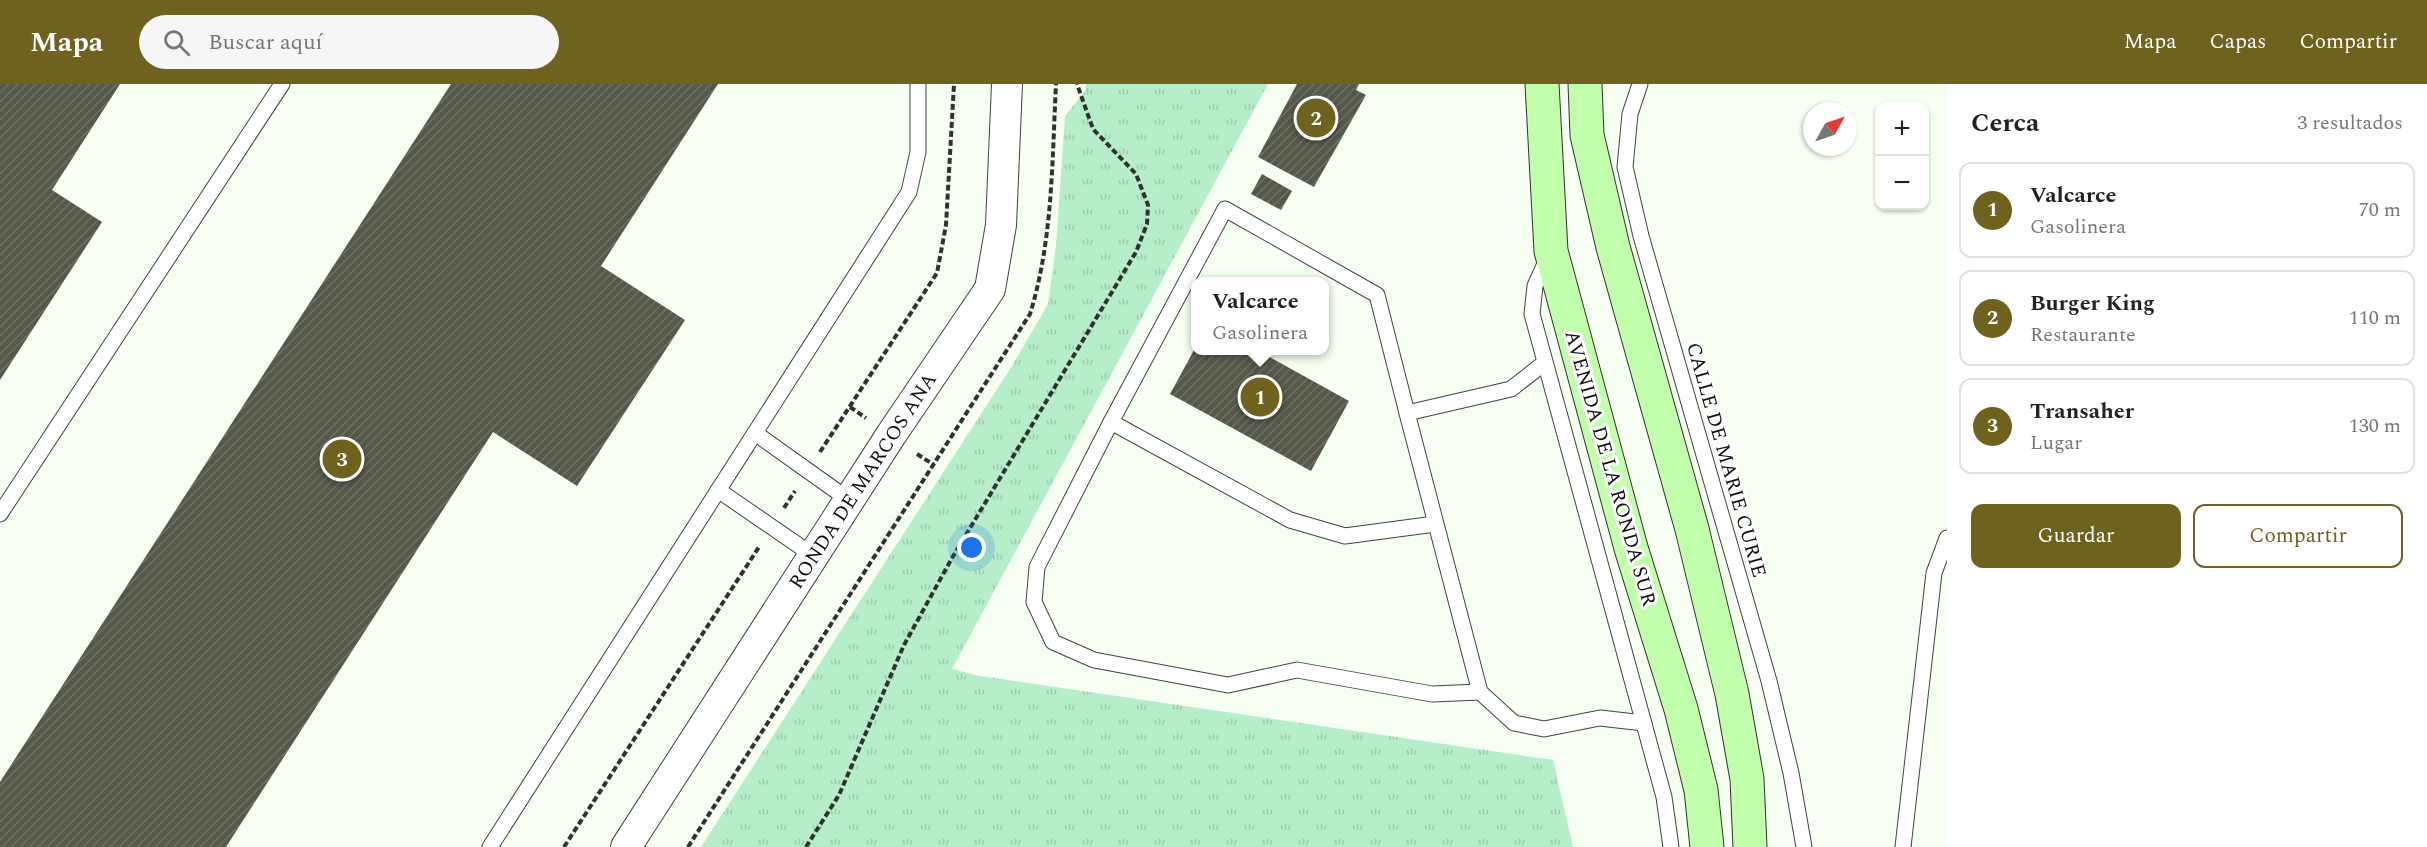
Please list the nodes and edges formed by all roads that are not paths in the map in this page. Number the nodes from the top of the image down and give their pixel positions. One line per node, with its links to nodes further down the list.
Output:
1 (282, 84): 14 (lane)
2 (918, 84): 11 (lane)
3 (1007, 84): 13 (street, RONDA DE MARCOS ANA)
4 (1542, 84): 7 (main road, AVENIDA DE LA RONDA SUR)
5 (1585, 84): 24 (main road)
6 (1640, 84): 25 (lane, CALLE DE MARIE CURIE)
7 (1551, 251): 8 (lane); 23 (main road, AVENIDA DE LA RONDA SUR)
8 (1543, 364): 9 (lane); 19 (lane)
9 (1407, 413): 10 (lane); 15 (lane)
10 (1111, 422): 15 (lane); 18 (lane)
11 (755, 433): 12 (lane); 13 (lane)
12 (718, 490): 17 (lane); 20 (lane)
13 (849, 500): 17 (street, RONDA DE MARCOS ANA)
14 (0, 514)
15 (1436, 524): 18 (lane)
16 (1947, 538): 26 (lane)
17 (814, 556): 21 (street, RONDA DE MARCOS ANA)
18 (1480, 692): 19 (lane)
19 (1644, 723): 22 (lane)
20 (490, 847)
21 (626, 847)
22 (1671, 847)
23 (1707, 847)
24 (1750, 847)
25 (1804, 847)
26 (1903, 847)

